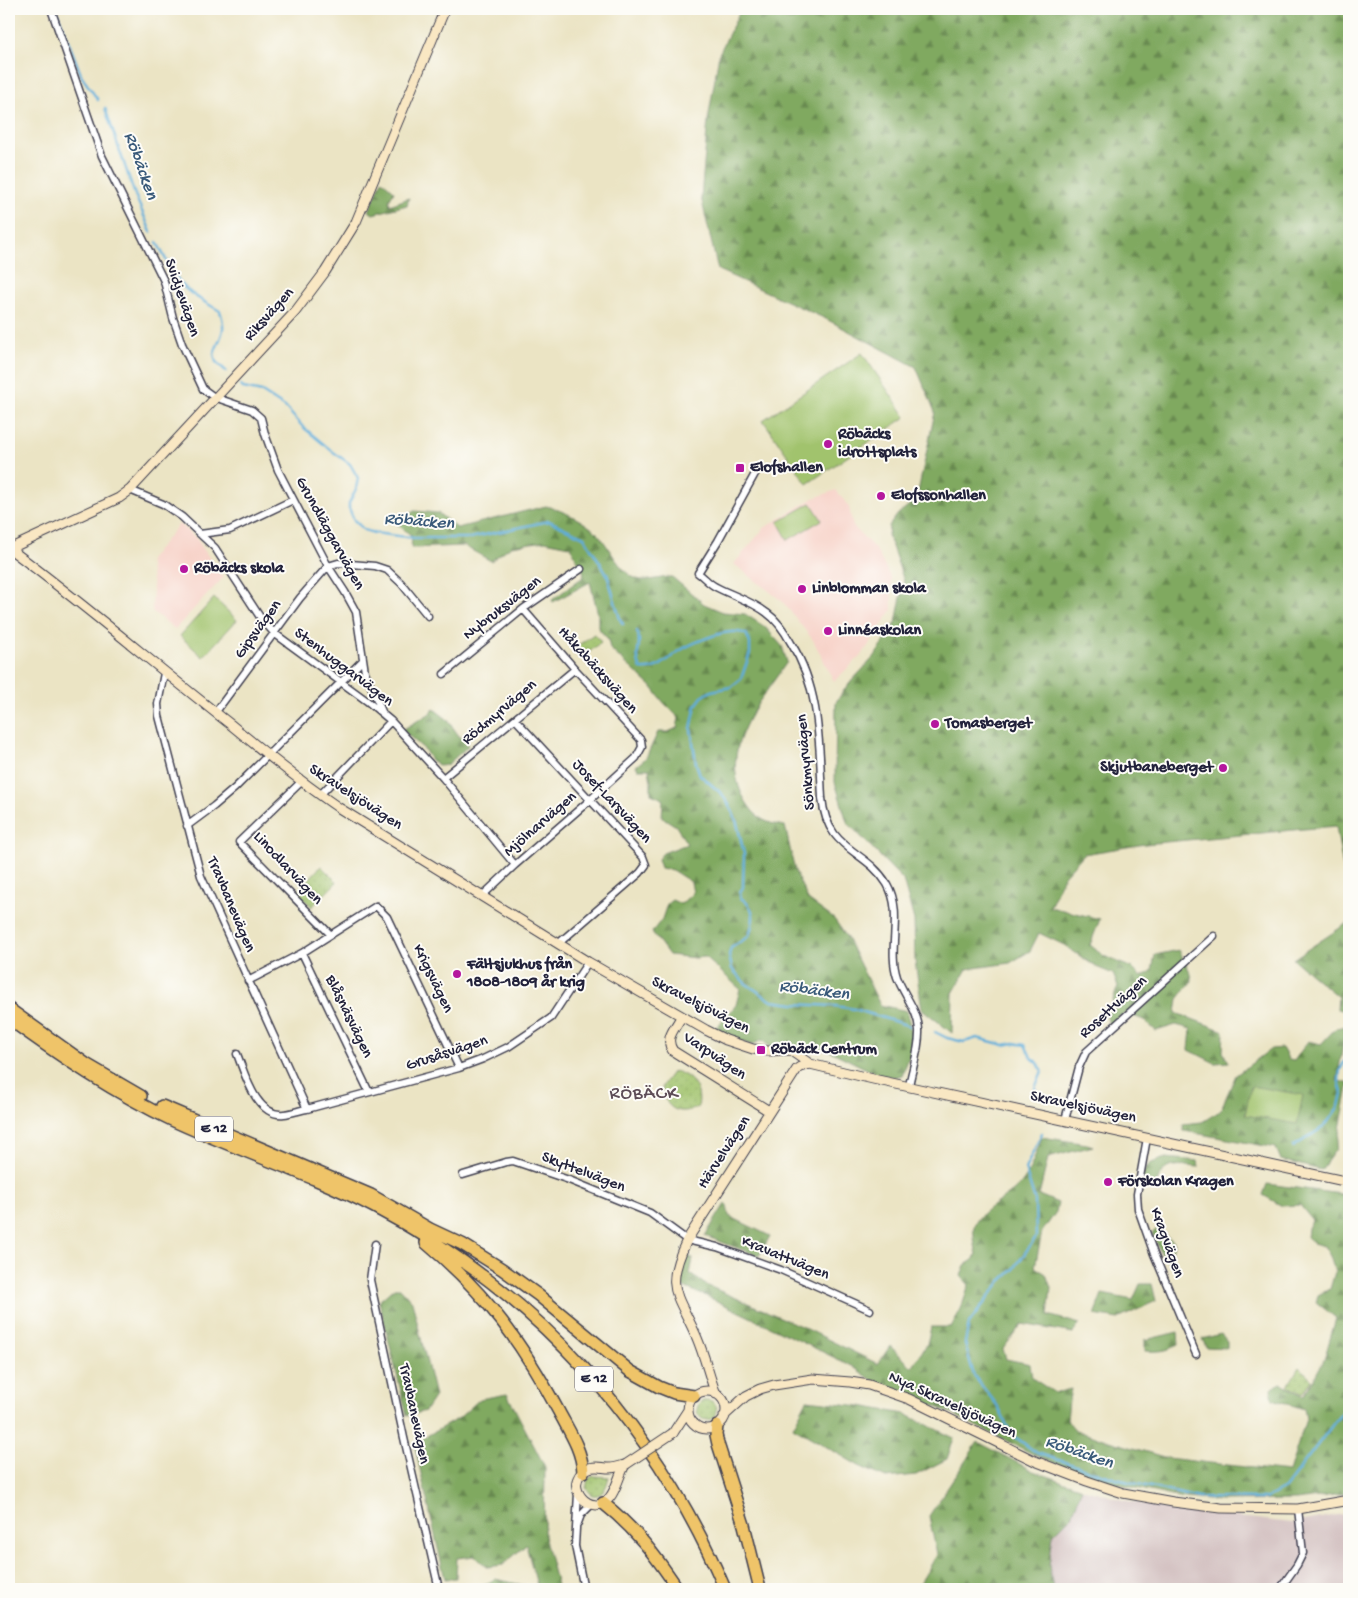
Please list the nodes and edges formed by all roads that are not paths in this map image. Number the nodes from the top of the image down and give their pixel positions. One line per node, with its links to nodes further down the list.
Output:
1 (50, 9): 3 (street, Svidjevägen)
2 (444, 9): 3 (street, Riksvägen)
3 (214, 398): 5 (street, Riksvägen); 6 (street, Grundläggarvägen)
4 (756, 472): 44 (street, Sönkmyrvägen)
5 (130, 490): 7 (street, Stenhuggarvägen); 8 (street, Riksvägen)
6 (293, 500): 7 (street); 9 (street, Grundläggarvägen)
7 (200, 534): 13 (street, Stenhuggarvägen)
8 (9, 549): 16 (street, Skravelsjövägen)
9 (328, 566): 12 (street); 13 (street, Gipsvägen); 14 (street, Grundläggarvägen)
10 (580, 568): 11 (street, Nybruksvägen)
11 (523, 609): 15 (street, Håkabäcksvägen); 17 (street, Nybruksvägen)
12 (428, 616)
13 (274, 633): 18 (street, Stenhuggarvägen); 19 (street, Gipsvägen)
14 (362, 661): 18 (street); 20 (street, Grundläggarvägen)
15 (575, 669): 21 (street, Rödmyrvägen); 23 (street, Håkabäcksvägen)
16 (164, 673): 19 (street, Skravelsjövägen); 29 (street, Travbanevägen)
17 (444, 674)
18 (340, 682): 20 (street, Stenhuggarvägen); 24 (street)
19 (215, 713): 24 (street, Skravelsjövägen)
20 (383, 714): 22 (street, Stenhuggarvägen)
21 (514, 719): 25 (street, Rödmyrvägen); 28 (street, Josef-Larsvägen)
22 (391, 721): 25 (street, Stenhuggarvägen); 27 (street)
23 (639, 753): 28 (street, Mjölnarvägen)
24 (268, 755): 26 (street, Skravelsjövägen); 29 (street)
25 (443, 778): 30 (street, Stenhuggarvägen)
26 (301, 782): 27 (street, Skravelsjövägen); 32 (street, Linodlarvägen)
27 (320, 795): 31 (street, Skravelsjövägen)
28 (590, 800): 30 (street, Mjölnarvägen); 34 (street, Josef-Larsvägen)
29 (187, 826): 37 (street, Travbanevägen)
30 (515, 865): 31 (street, Mjölnarvägen)
31 (482, 896): 34 (street, Skravelsjövägen)
32 (330, 934): 35 (street); 43 (street, Krigsvägen)
33 (1214, 936): 48 (street, Rosettvägen)
34 (559, 943): 36 (street, Skravelsjövägen)
35 (302, 954): 37 (street); 45 (street, Blåsnäsvägen)
36 (588, 962): 39 (street, Skravelsjövägen); 43 (street, Grusåsvägen)
37 (248, 981): 46 (street, Travbanevägen)
38 (9, 1009): 53 (highway, E 12)
39 (681, 1017): 42 (street, Skravelsjövägen); 47 (street, Varpvägen)
40 (9, 1019): 52 (highway, E 12)
41 (237, 1054): 46 (street, Grusåsvägen)
42 (810, 1064): 44 (street, Skravelsjövägen); 47 (street, Härvelvägen)
43 (459, 1068): 45 (street, Grusåsvägen)
44 (909, 1086): 48 (street, Skravelsjövägen)
45 (369, 1092): 46 (street, Grusåsvägen)
46 (307, 1108)
47 (769, 1111): 54 (street, Härvelvägen)
48 (1065, 1120): 49 (street, Skravelsjövägen)
49 (1147, 1138): 51 (street, Skravelsjövägen); 57 (street, Kragvägen)
50 (463, 1175): 54 (street, Skyttelvägen)
51 (1349, 1182)
52 (402, 1222): 68 (highway); 77 (highway, E 12)
53 (430, 1229): 59 (highway); 78 (highway, E 12)
54 (687, 1240): 56 (street, Kravattvägen); 58 (street, Härvelvägen)
55 (375, 1244): 74 (street, Travbanevägen)
56 (870, 1310)
57 (1196, 1354)
58 (706, 1369): 59 (street); 61 (street)
59 (698, 1394): 61 (street); 62 (street)
60 (746, 1396): 61 (street, Nya Skravelsjövägen); 63 (street, Nya Skravelsjövägen); 72 (street, Nya Skravelsjövägen)
61 (719, 1397): 63 (street)
62 (688, 1410): 64 (street); 66 (street)
63 (724, 1416): 65 (street)
64 (697, 1426): 65 (street); 66 (street)
65 (717, 1426): 79 (highway)
66 (673, 1433): 67 (street, bridge)
67 (625, 1465): 68 (street); 71 (street)
68 (583, 1472): 69 (street)
69 (578, 1493): 71 (street); 73 (street)
70 (1349, 1500): 72 (street, Nya Skravelsjövägen)
71 (597, 1503): 73 (street); 76 (highway)
72 (1298, 1509): 80 (street)
73 (575, 1531): 75 (street)
74 (439, 1589)
75 (584, 1589)
76 (678, 1589)
77 (725, 1589)
78 (731, 1589)
79 (760, 1589)
80 (1280, 1589)

